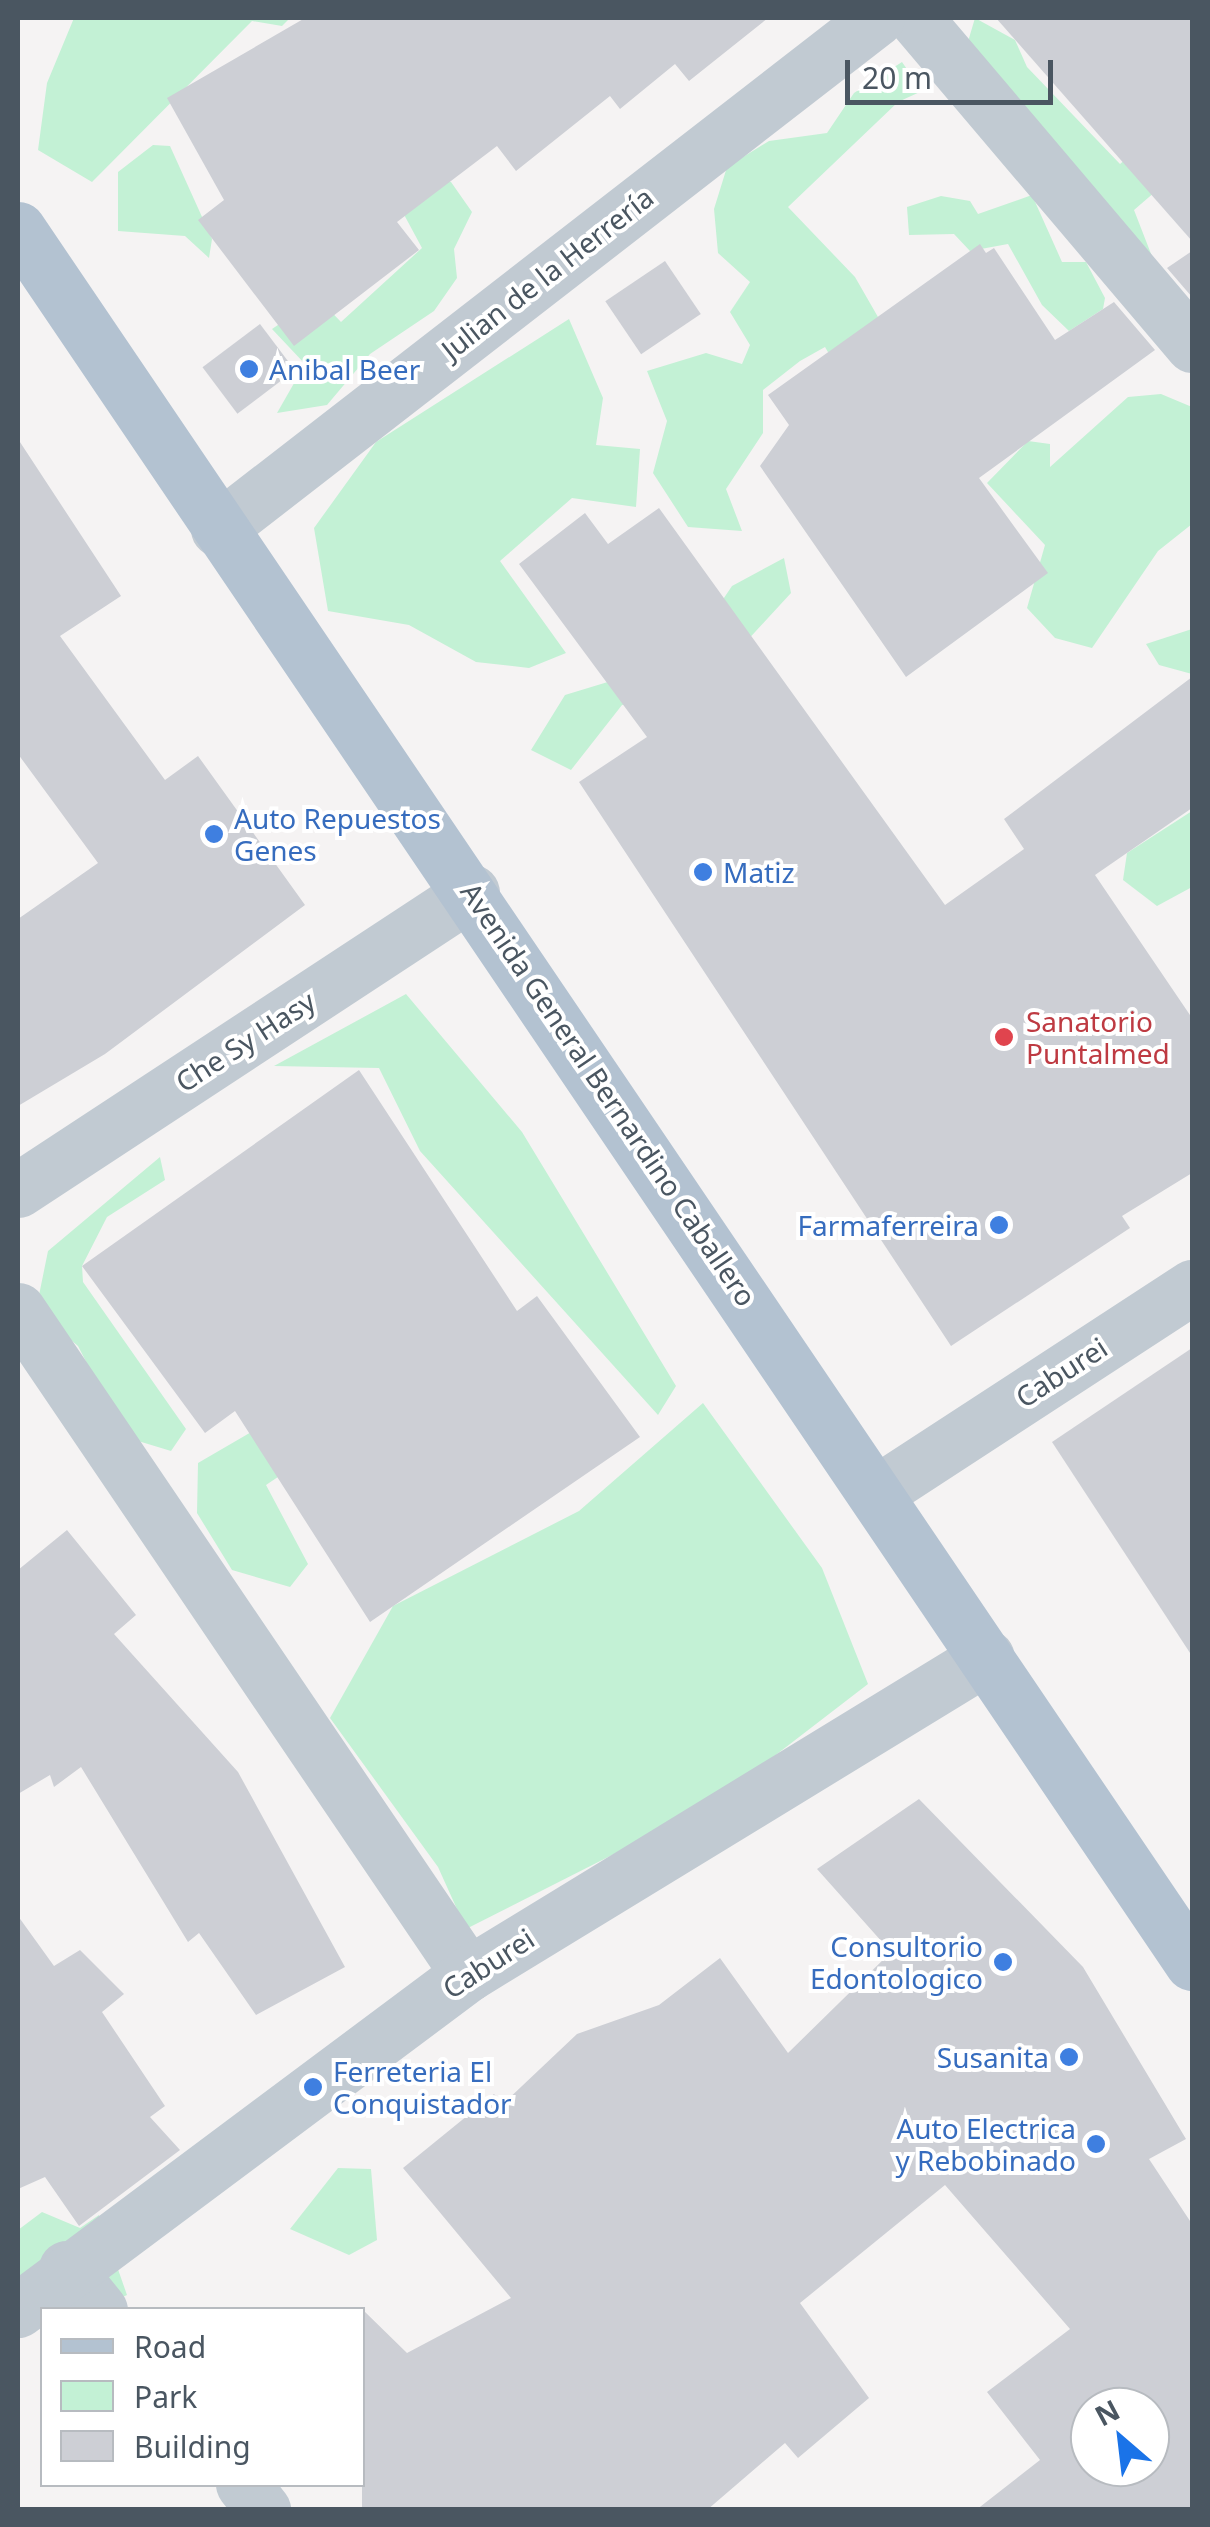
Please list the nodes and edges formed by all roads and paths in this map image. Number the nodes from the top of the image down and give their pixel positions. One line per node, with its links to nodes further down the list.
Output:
1 (877, 18): 5 (street, Julian de la Herrería)
2 (914, 18): 4 (street)
3 (18, 230): 5 (main road, Avenida General Bernardino Caballero)
4 (1192, 345)
5 (218, 529): 6 (main road, Avenida General Bernardino Caballero)
6 (472, 892): 7 (street, Che Sy Hasy); 10 (main road, Avenida General Bernardino Caballero)
7 (18, 1190)
8 (1192, 1286): 10 (street, Caburei)
9 (18, 1310): 13 (street)
10 (879, 1491): 11 (main road, Avenida General Bernardino Caballero)
11 (987, 1658): 12 (main road, Avenida General Bernardino Caballero); 13 (street, Caburei)
12 (1192, 1963)
13 (468, 1974): 14 (street, Caburei)
14 (66, 2268): 15 (street); 16 (street, Caburei)
15 (98, 2307)
16 (18, 2310)
17 (245, 2487): 18 (street)
18 (263, 2510)

